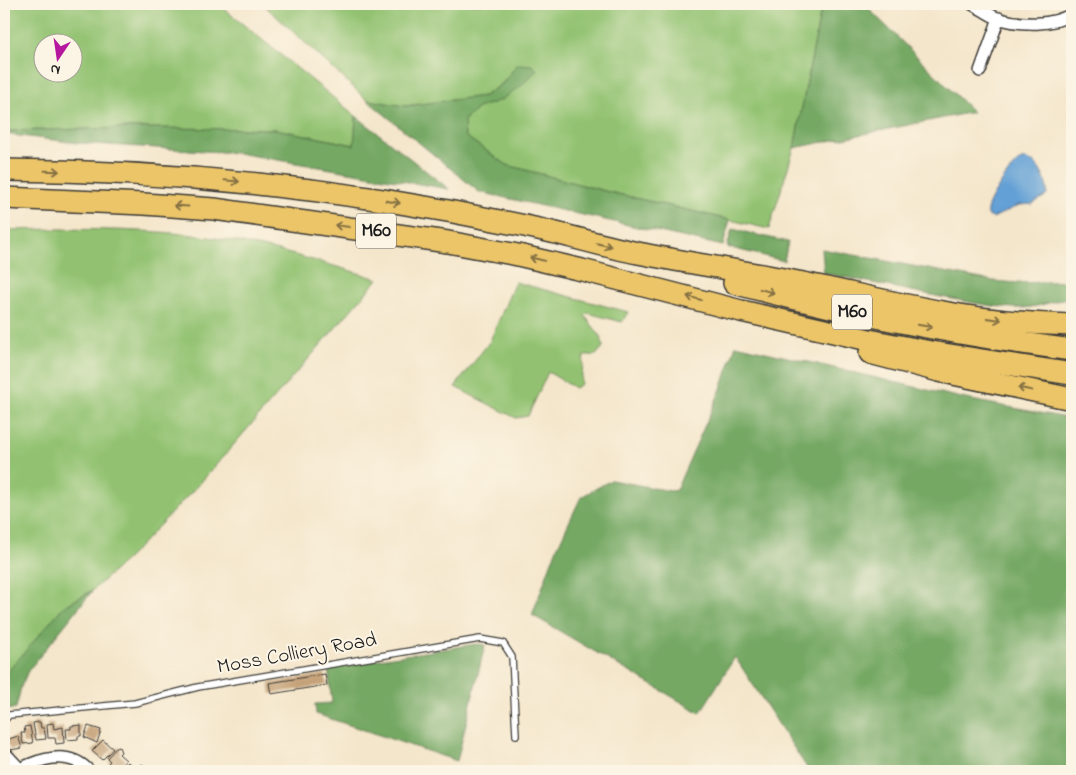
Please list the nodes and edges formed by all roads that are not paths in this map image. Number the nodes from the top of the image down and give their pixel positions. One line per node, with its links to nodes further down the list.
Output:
1 (972, 4): 3 (street)
2 (1072, 14): 3 (street)
3 (999, 18): 4 (street)
4 (980, 71)
5 (4, 170): 7 (highway, M60, one-way to 7)
6 (4, 198): 8 (highway, M60, one-way to 6)
7 (636, 252): 9 (highway, M60, one-way to 9); 10 (highway, M60, one-way to 10)
8 (741, 311): 11 (highway, M60); 12 (highway, M60, one-way to 8)
9 (1072, 326)
10 (1072, 350)
11 (1072, 374)
12 (1072, 399)
13 (4, 720): 14 (lane, Moss Colliery Road)
14 (516, 735)
15 (4, 752): 16 (street)
16 (19, 770): 17 (street)
17 (88, 771)

